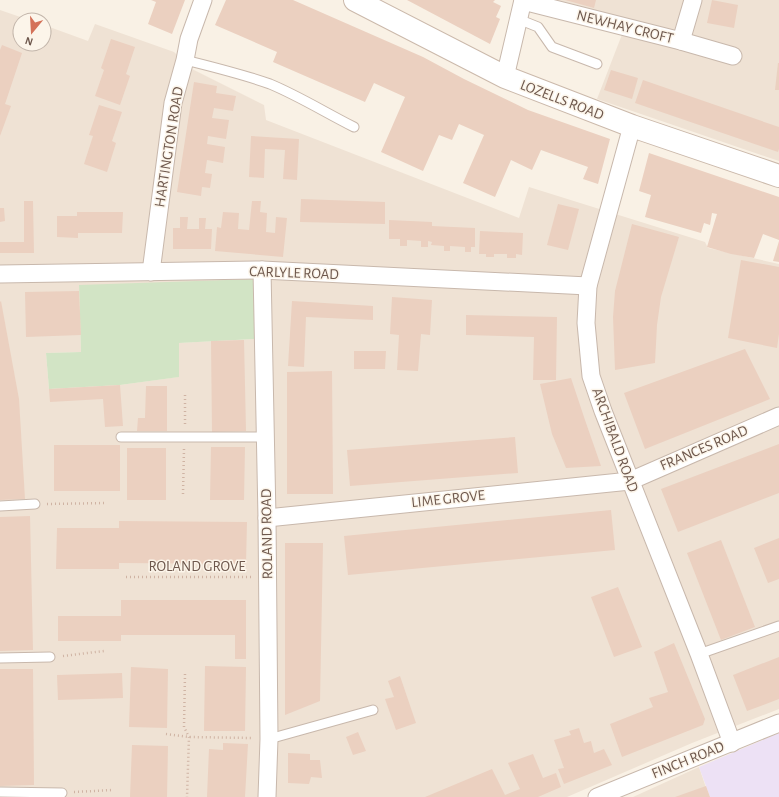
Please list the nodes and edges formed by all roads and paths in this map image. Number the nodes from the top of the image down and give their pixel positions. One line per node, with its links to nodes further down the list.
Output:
1 (203, 0): 8 (street, HARTINGTON ROAD)
2 (355, 0): 10 (main road, LOZELLS ROAD)
3 (523, 0): 5 (street); 6 (street, NEWHAY CROFT)
4 (693, 0): 6 (street, NEWHAY CROFT)
5 (518, 19): 9 (lane); 10 (street)
6 (681, 41): 7 (street, NEWHAY CROFT)
7 (732, 56)
8 (184, 60): 12 (lane); 15 (street, HARTINGTON ROAD)
9 (597, 64)
10 (505, 77): 11 (main road, LOZELLS ROAD)
11 (632, 126): 13 (main road, LOZELLS ROAD); 17 (street, ARCHIBALD ROAD)
12 (354, 127)
13 (779, 176)
14 (262, 270): 15 (street, CARLYLE ROAD); 17 (street, CARLYLE ROAD); 20 (street, ROLAND ROAD)
15 (151, 272): 16 (street, CARLYLE ROAD)
16 (0, 274)
17 (588, 286): 21 (street, ARCHIBALD ROAD)
18 (779, 416): 21 (street, FRANCES ROAD)
19 (121, 437): 20 (lane)
20 (265, 437): 25 (street, ROLAND ROAD)
21 (630, 481): 25 (street, LIME GROVE); 30 (street, ARCHIBALD ROAD)
22 (107, 503): 23 (path)
23 (36, 504): 24 (lane)
24 (0, 506)
25 (268, 518): 27 (street, ROLAND ROAD)
26 (126, 577): 27 (path, ROLAND GROVE)
27 (268, 577): 38 (street, ROLAND ROAD)
28 (779, 626): 30 (lane)
29 (104, 650): 31 (path)
30 (698, 654): 39 (street, ARCHIBALD ROAD)
31 (50, 657): 32 (lane)
32 (0, 658)
33 (185, 674): 37 (path)
34 (373, 710): 38 (lane)
35 (779, 723): 39 (street, FINCH ROAD)
36 (166, 734): 37 (path)
37 (189, 737): 38 (path); 43 (path)
38 (269, 739): 44 (street, ROLAND ROAD)
39 (732, 743): 45 (street, FINCH ROAD)
40 (113, 790): 42 (path)
41 (0, 792): 42 (lane)
42 (62, 793)
43 (187, 797)
44 (267, 797)
45 (597, 797)

